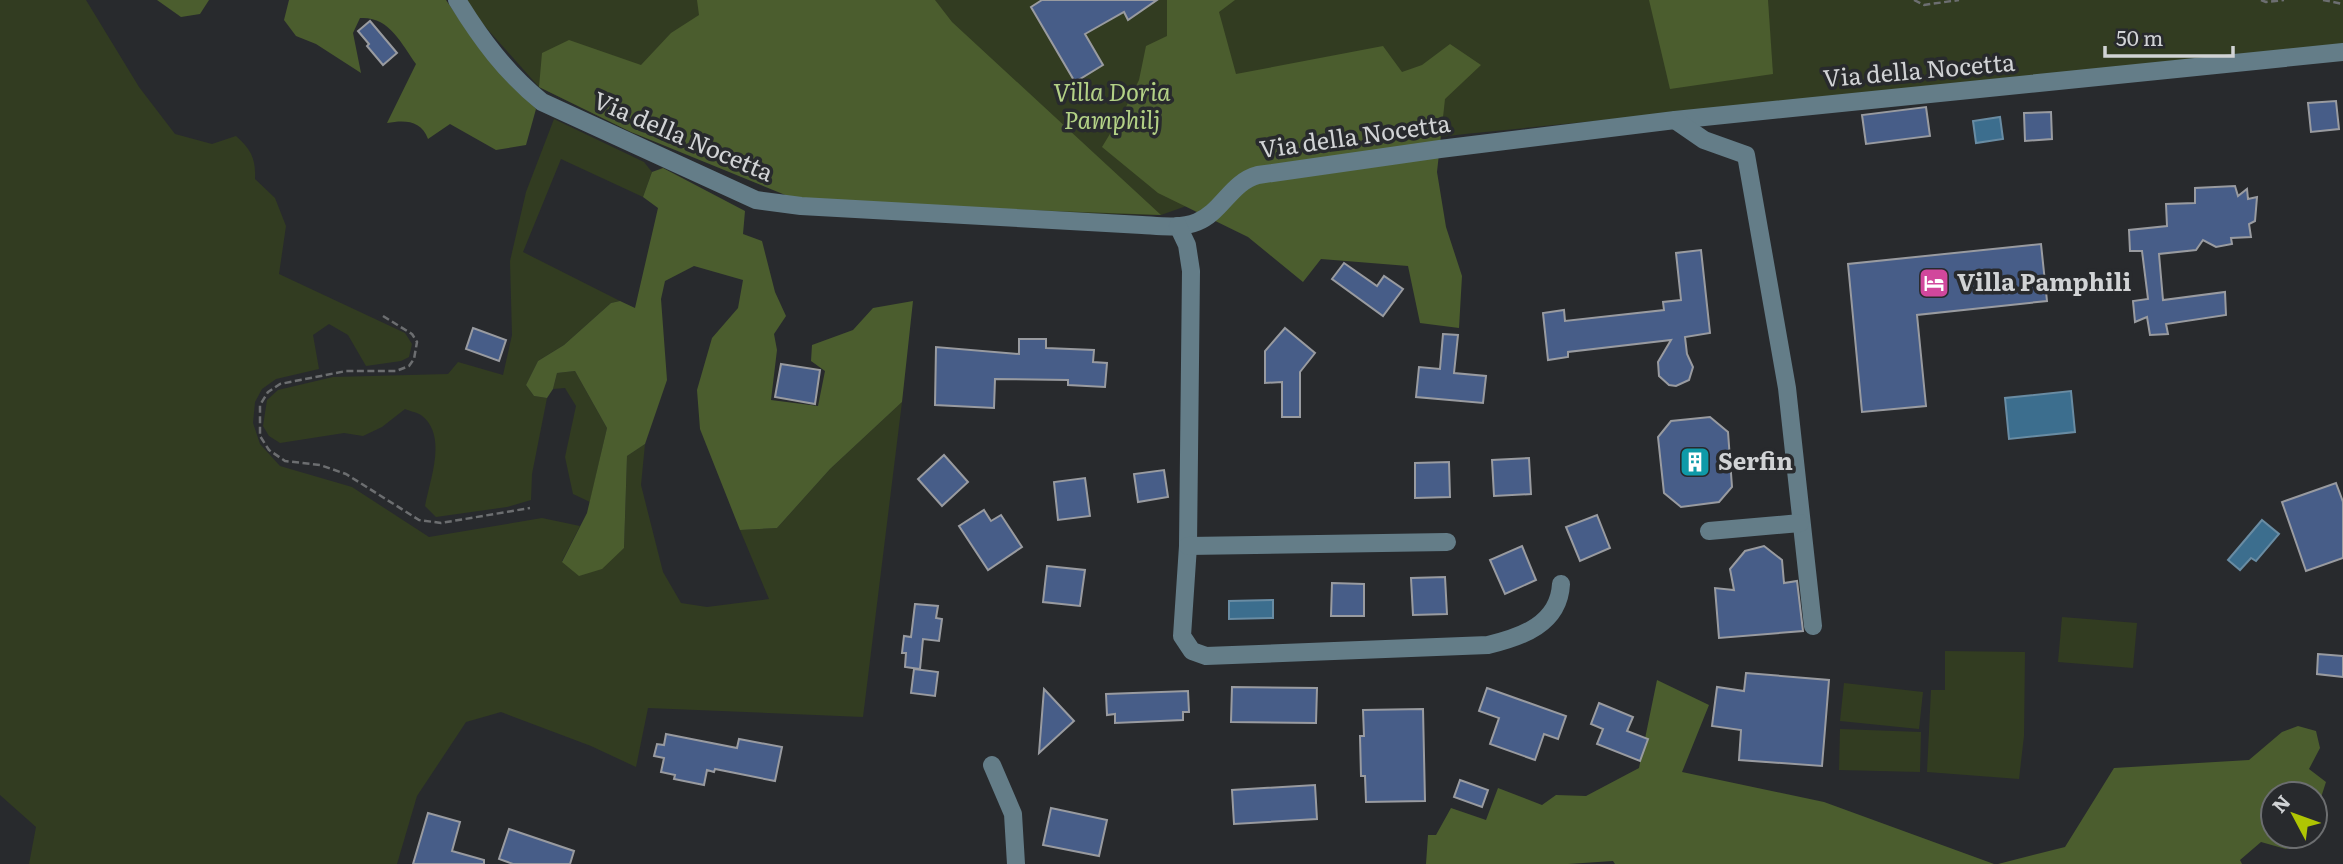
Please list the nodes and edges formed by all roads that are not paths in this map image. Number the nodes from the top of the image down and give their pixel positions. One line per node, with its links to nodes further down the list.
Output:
1 (457, 0): 4 (street, Via della Nocetta)
2 (2343, 52): 3 (street, Via della Nocetta)
3 (1675, 120): 4 (street, Via della Nocetta); 5 (street)
4 (1178, 226): 8 (street)
5 (1800, 523): 6 (street); 10 (street)
6 (1709, 531)
7 (1447, 542): 8 (street)
8 (1188, 546): 9 (street)
9 (1560, 584)
10 (1813, 626)
11 (992, 765): 12 (street)
12 (1016, 864)

